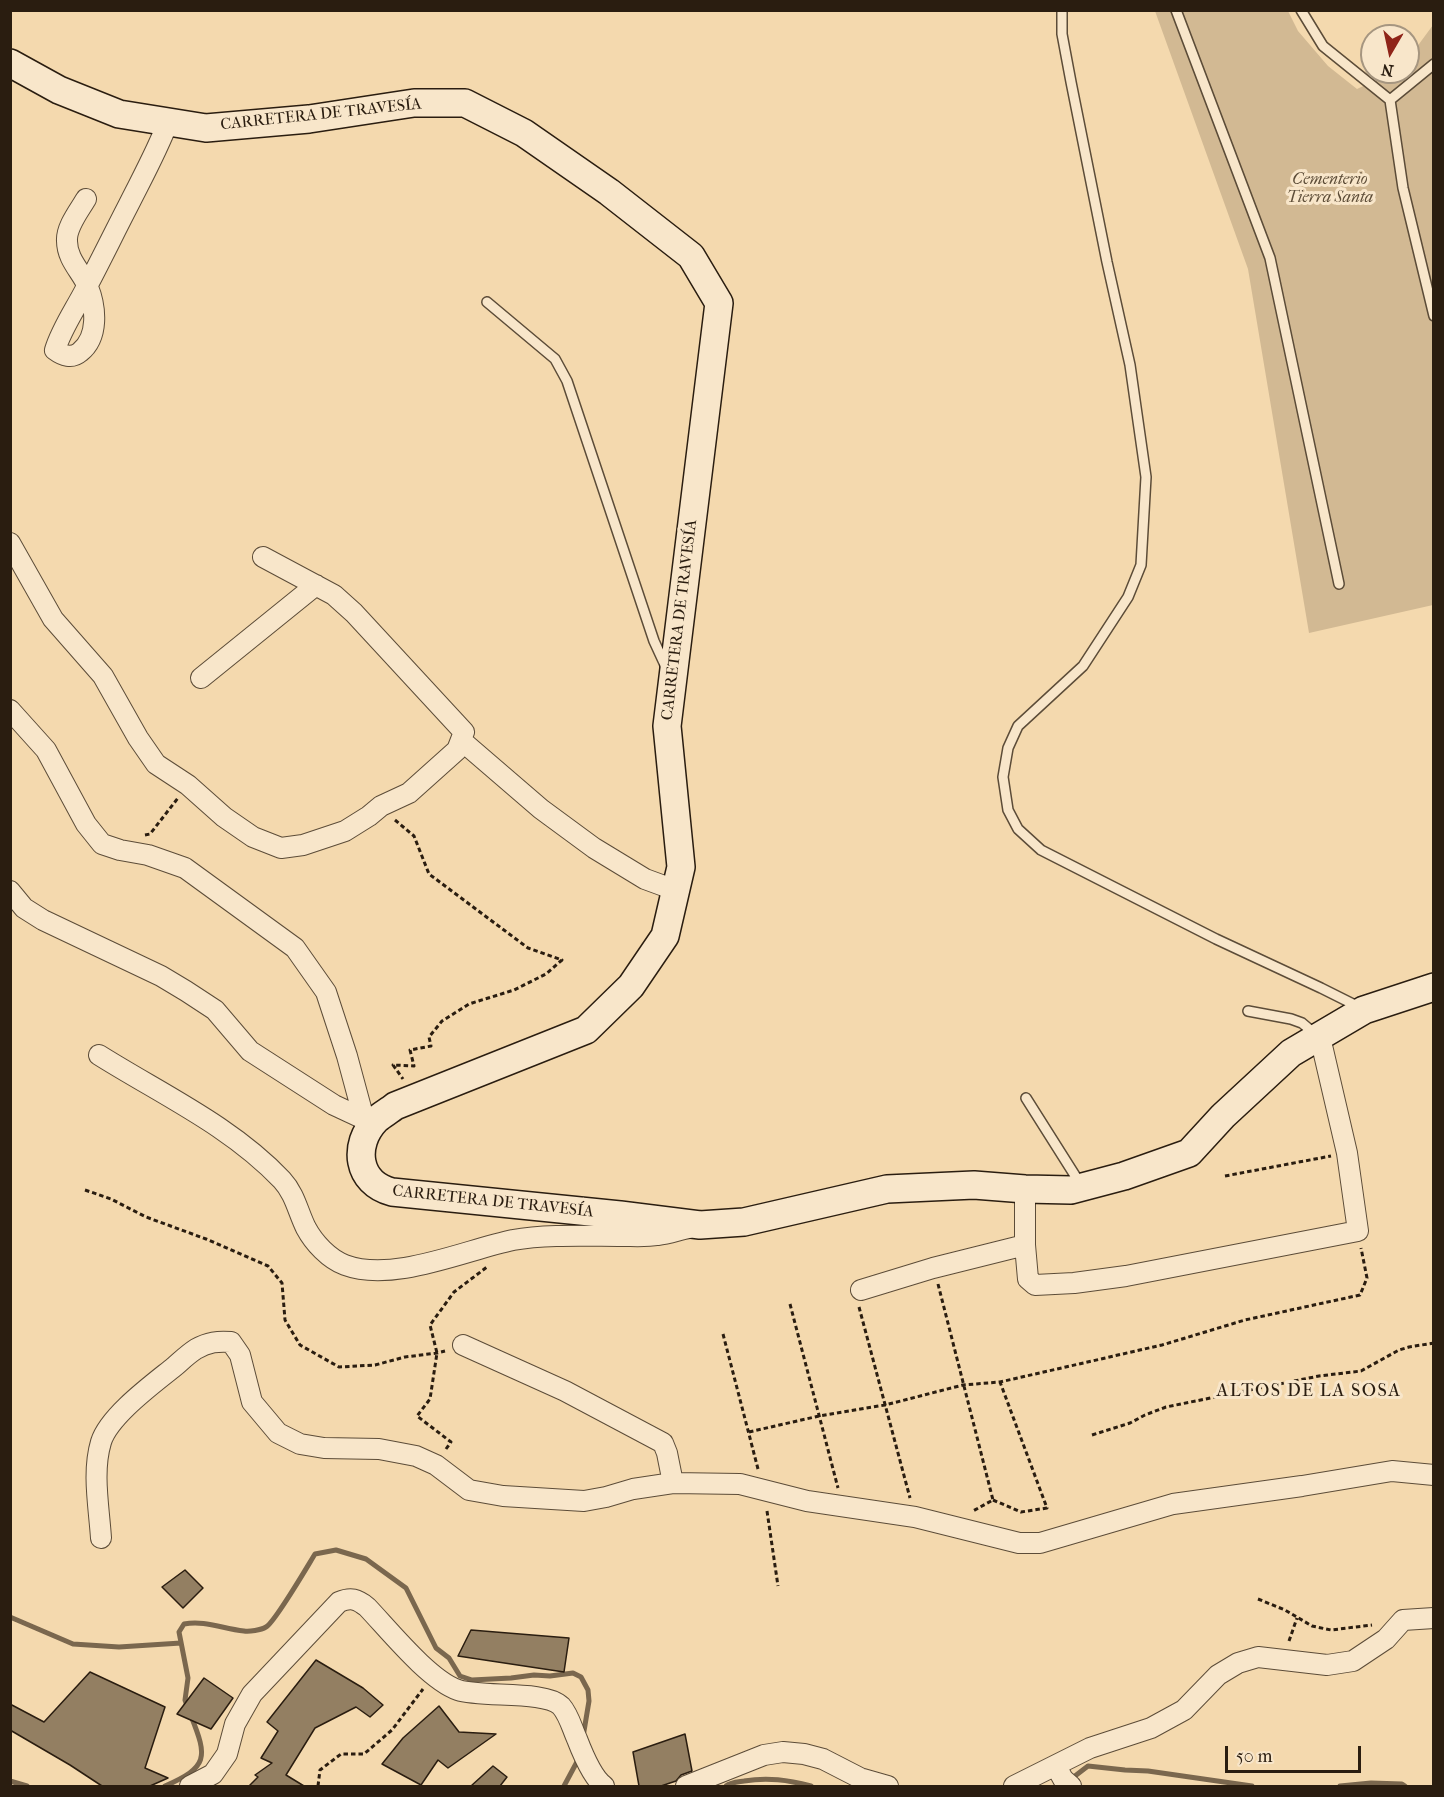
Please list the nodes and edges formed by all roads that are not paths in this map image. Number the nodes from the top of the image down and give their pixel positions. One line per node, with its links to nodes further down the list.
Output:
1 (1062, 10): 22 (lane)
2 (1176, 10): 13 (lane)
3 (1301, 10): 6 (lane)
4 (10, 63): 7 (street, CARRETERA DE TRAVESÍA)
5 (1434, 64): 6 (lane)
6 (1390, 100): 10 (lane)
7 (168, 122): 8 (street); 16 (street, CARRETERA DE TRAVESÍA)
8 (86, 199)
9 (487, 302): 16 (lane)
10 (1434, 315)
11 (10, 543): 18 (street)
12 (263, 557): 14 (street)
13 (1339, 584)
14 (316, 585): 15 (street); 18 (street)
15 (201, 678)
16 (673, 680): 19 (street, CARRETERA DE TRAVESÍA)
17 (10, 710): 27 (street)
18 (462, 741): 19 (street)
19 (675, 890): 27 (street, CARRETERA DE TRAVESÍA)
20 (10, 891): 27 (street)
21 (1434, 987): 22 (street, CARRETERA DE TRAVESÍA)
22 (1364, 1010): 24 (street, CARRETERA DE TRAVESÍA)
23 (1248, 1011): 24 (lane)
24 (1320, 1037): 28 (street, CARRETERA DE TRAVESÍA); 31 (street)
25 (99, 1055): 30 (street)
26 (1026, 1098): 28 (lane)
27 (378, 1115): 30 (street, CARRETERA DE TRAVESÍA)
28 (1082, 1187): 29 (street, CARRETERA DE TRAVESÍA)
29 (1025, 1190): 30 (street, CARRETERA DE TRAVESÍA); 31 (street)
30 (700, 1226)
31 (1026, 1245): 32 (street)
32 (861, 1290)
33 (463, 1345): 35 (street)
34 (1434, 1475): 35 (street)
35 (673, 1483): 36 (street)
36 (101, 1538)
37 (1434, 1618): 38 (street)
38 (1063, 1777): 43 (street)
39 (600, 1783): 40 (street)
40 (190, 1786)
41 (686, 1786): 42 (street)
42 (888, 1786)
43 (1014, 1786)

